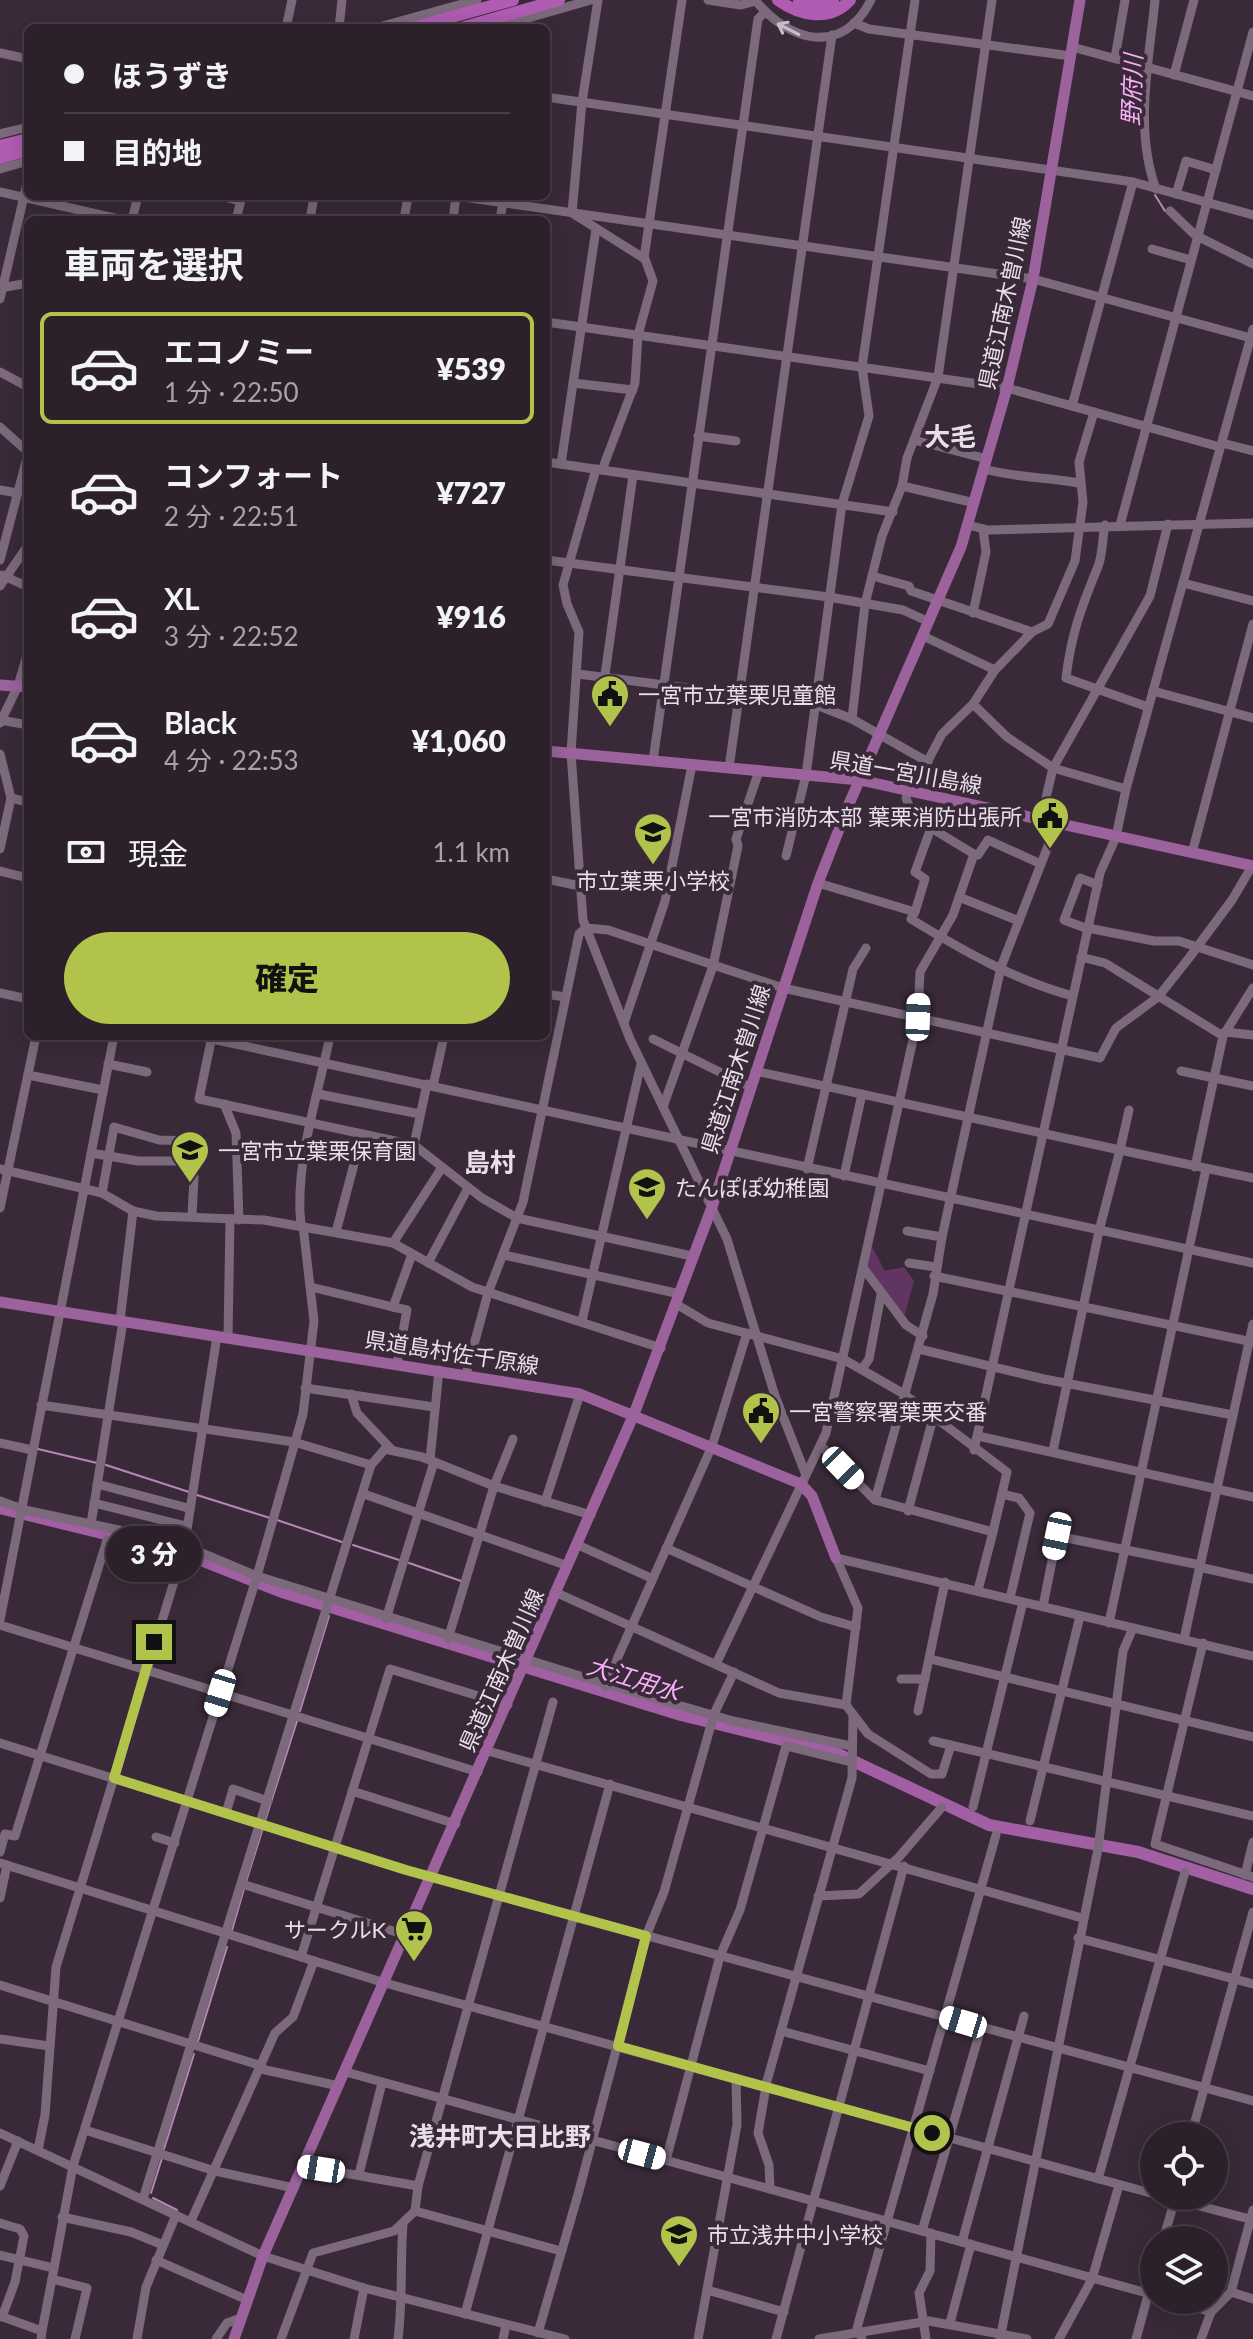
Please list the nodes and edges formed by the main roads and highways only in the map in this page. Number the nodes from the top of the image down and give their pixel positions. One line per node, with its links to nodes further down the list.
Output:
1 (513, 0): 8 (highway)
2 (559, 0): 9 (highway)
3 (778, 0): 6 (highway)
4 (799, 0): 5 (highway)
5 (833, 0)
6 (850, 0)
7 (1080, 0): 17 (main road, 県道江南木曽川線)
8 (426, 24)
9 (475, 24)
10 (24, 140): 11 (highway)
11 (0, 146)
12 (24, 151): 13 (highway)
13 (0, 158)
14 (0, 685): 15 (main road)
15 (23, 687)
16 (550, 751): 17 (main road, 県道一宮川島線)
17 (860, 780): 18 (main road, 県道一宮川島線); 20 (main road, 県道江南木曽川線)
18 (1253, 866)
19 (0, 1302): 20 (main road, 県道島村佐千原線)
20 (634, 1414): 21 (main road, 県道島村佐千原線); 22 (main road, 県道江南木曽川線)
21 (836, 1558)
22 (234, 2339)

